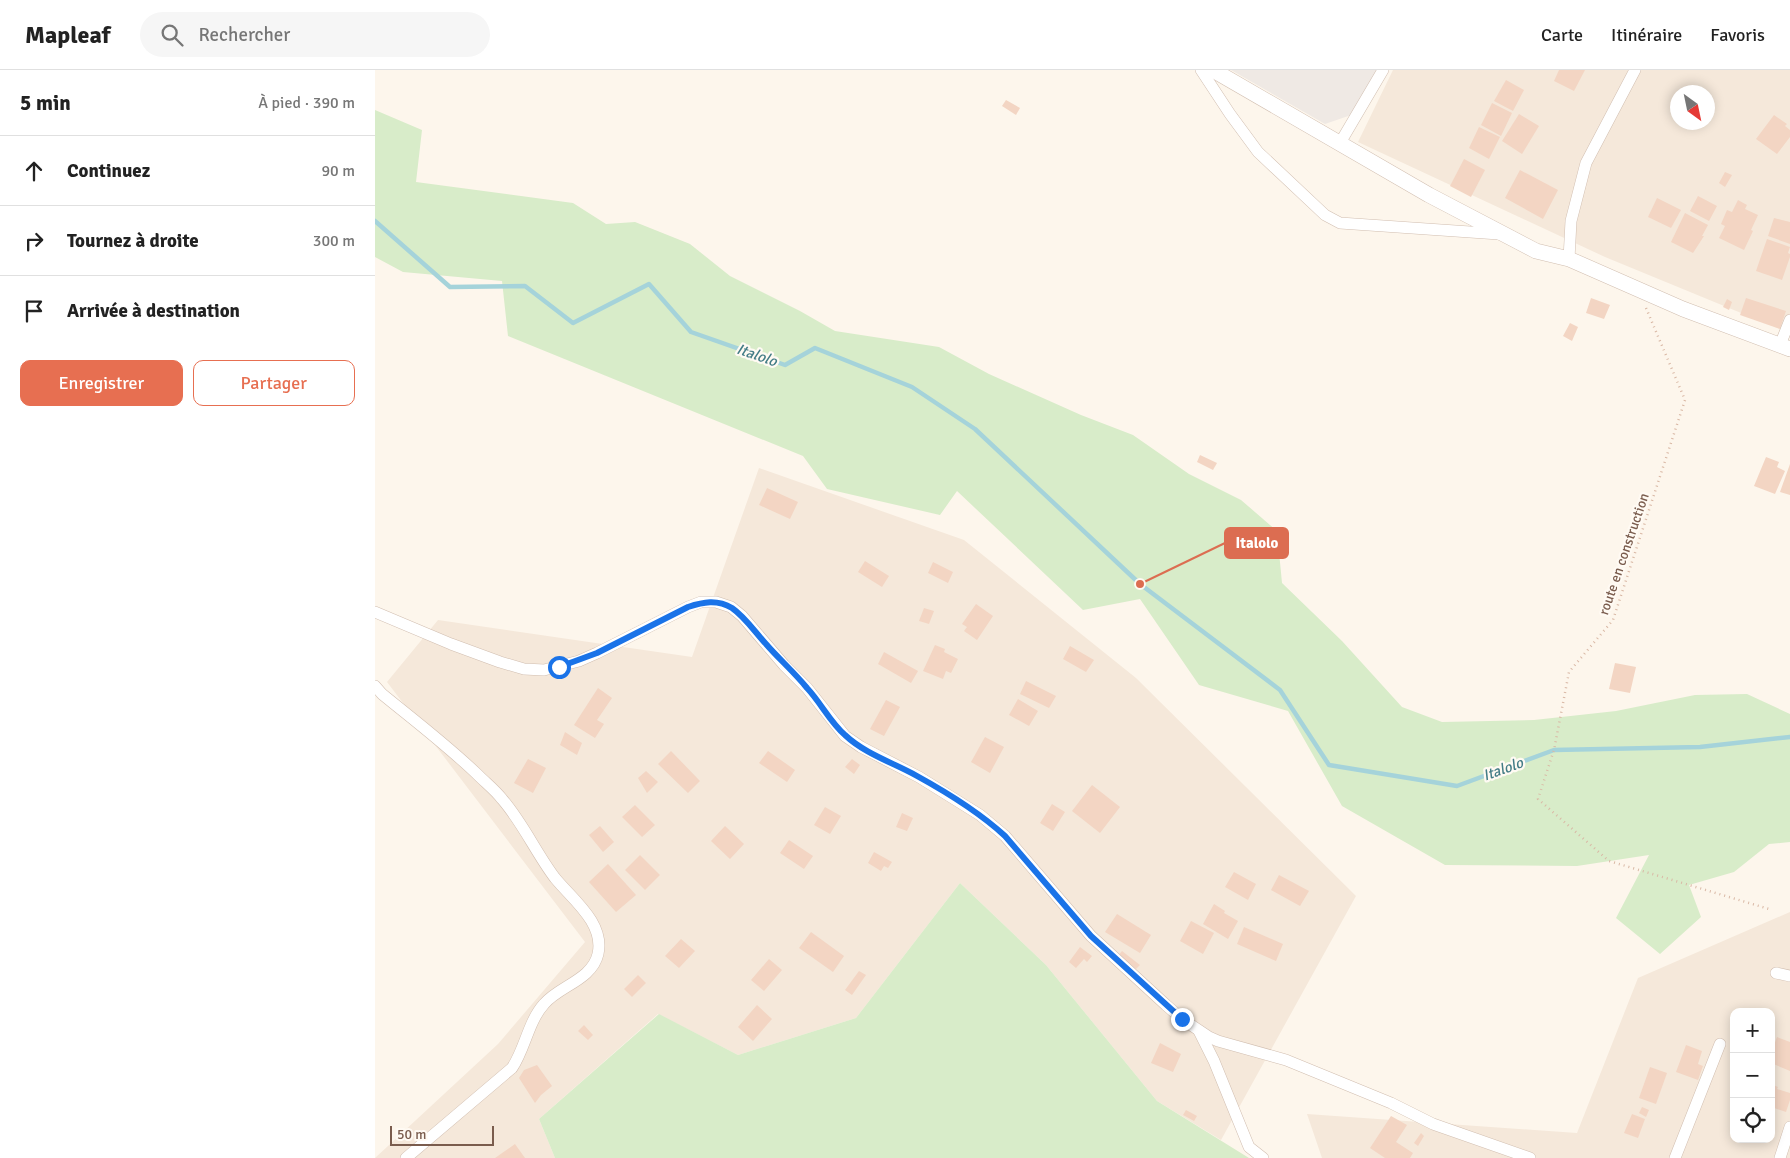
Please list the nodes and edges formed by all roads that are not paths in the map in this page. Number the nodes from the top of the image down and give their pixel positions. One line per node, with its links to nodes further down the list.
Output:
1 (1201, 70): 6 (street)
2 (1213, 70): 5 (street)
3 (1383, 70): 5 (street)
4 (1635, 70): 7 (street)
5 (1340, 143): 6 (street)
6 (1504, 234): 7 (street)
7 (1569, 259): 9 (street)
8 (1790, 320): 9 (street)
9 (1785, 347)
10 (375, 612): 14 (street)
11 (375, 686): 17 (street)
12 (1776, 973): 13 (street)
13 (1790, 976)
14 (1198, 1029): 18 (street); 19 (street)
15 (1720, 1044): 20 (street)
16 (1790, 1126): 21 (street)
17 (406, 1158)
18 (1263, 1158)
19 (1530, 1158)
20 (1675, 1158)
21 (1780, 1158)

